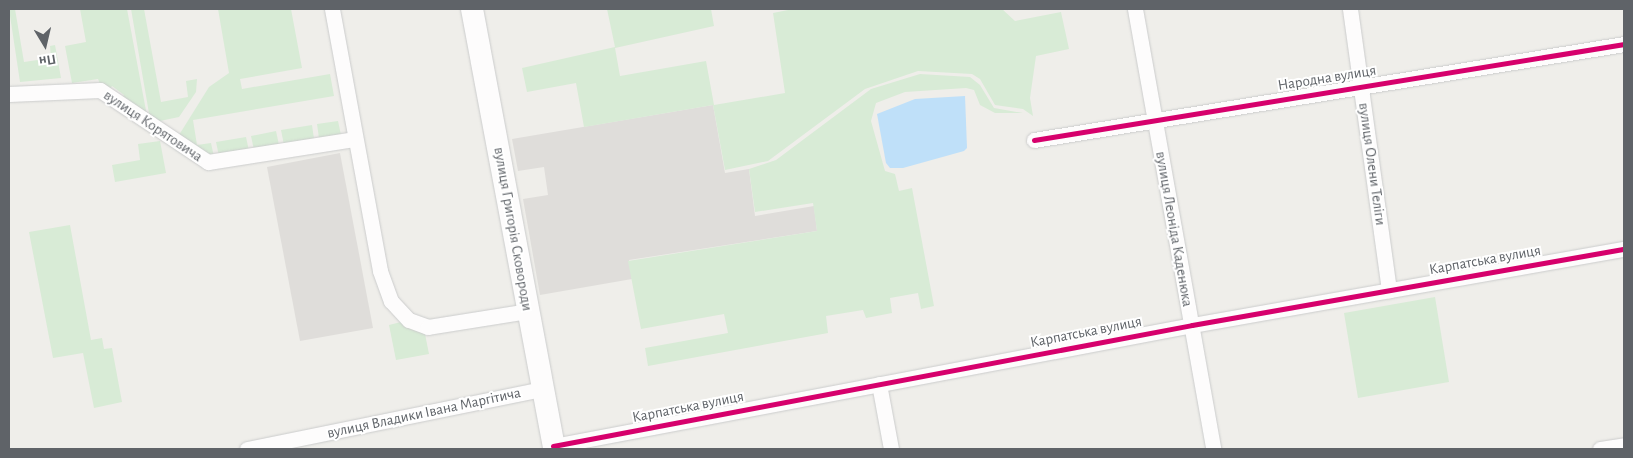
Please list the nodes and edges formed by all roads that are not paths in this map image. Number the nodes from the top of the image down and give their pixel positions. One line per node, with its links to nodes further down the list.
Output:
1 (332, 9): 9 (street)
2 (472, 9): 13 (main road, вулиця Григорія Сковороди)
3 (1135, 9): 8 (street, вулиця Леоніда Каденюка)
4 (1350, 9): 6 (street, вулиця Олени Теліги)
5 (1624, 44): 6 (street, Народна вулиця)
6 (1361, 86): 8 (street, Народна вулиця); 12 (street, вулиця Олени Теліги)
7 (9, 94): 9 (street, вулиця Корятовича)
8 (1154, 120): 10 (street, Народна вулиця); 14 (street, вулиця Леоніда Каденюка)
9 (355, 139): 13 (street)
10 (1034, 140)
11 (1624, 249): 12 (street, Карпатська вулиця)
12 (1389, 290): 14 (street, Карпатська вулиця)
13 (528, 311): 16 (main road, вулиця Григорія Сковороди)
14 (1192, 325): 15 (street, Карпатська вулиця); 21 (street, вулиця Леоніда Каденюка)
15 (879, 384): 18 (street, Карпатська вулиця); 20 (street)
16 (542, 389): 18 (main road, вулиця Григорія Сковороди); 19 (street, вулиця Владики Івана Маргітича)
17 (1624, 445): 22 (street)
18 (553, 448)
19 (247, 449)
20 (891, 449)
21 (1213, 449)
22 (1600, 449)

